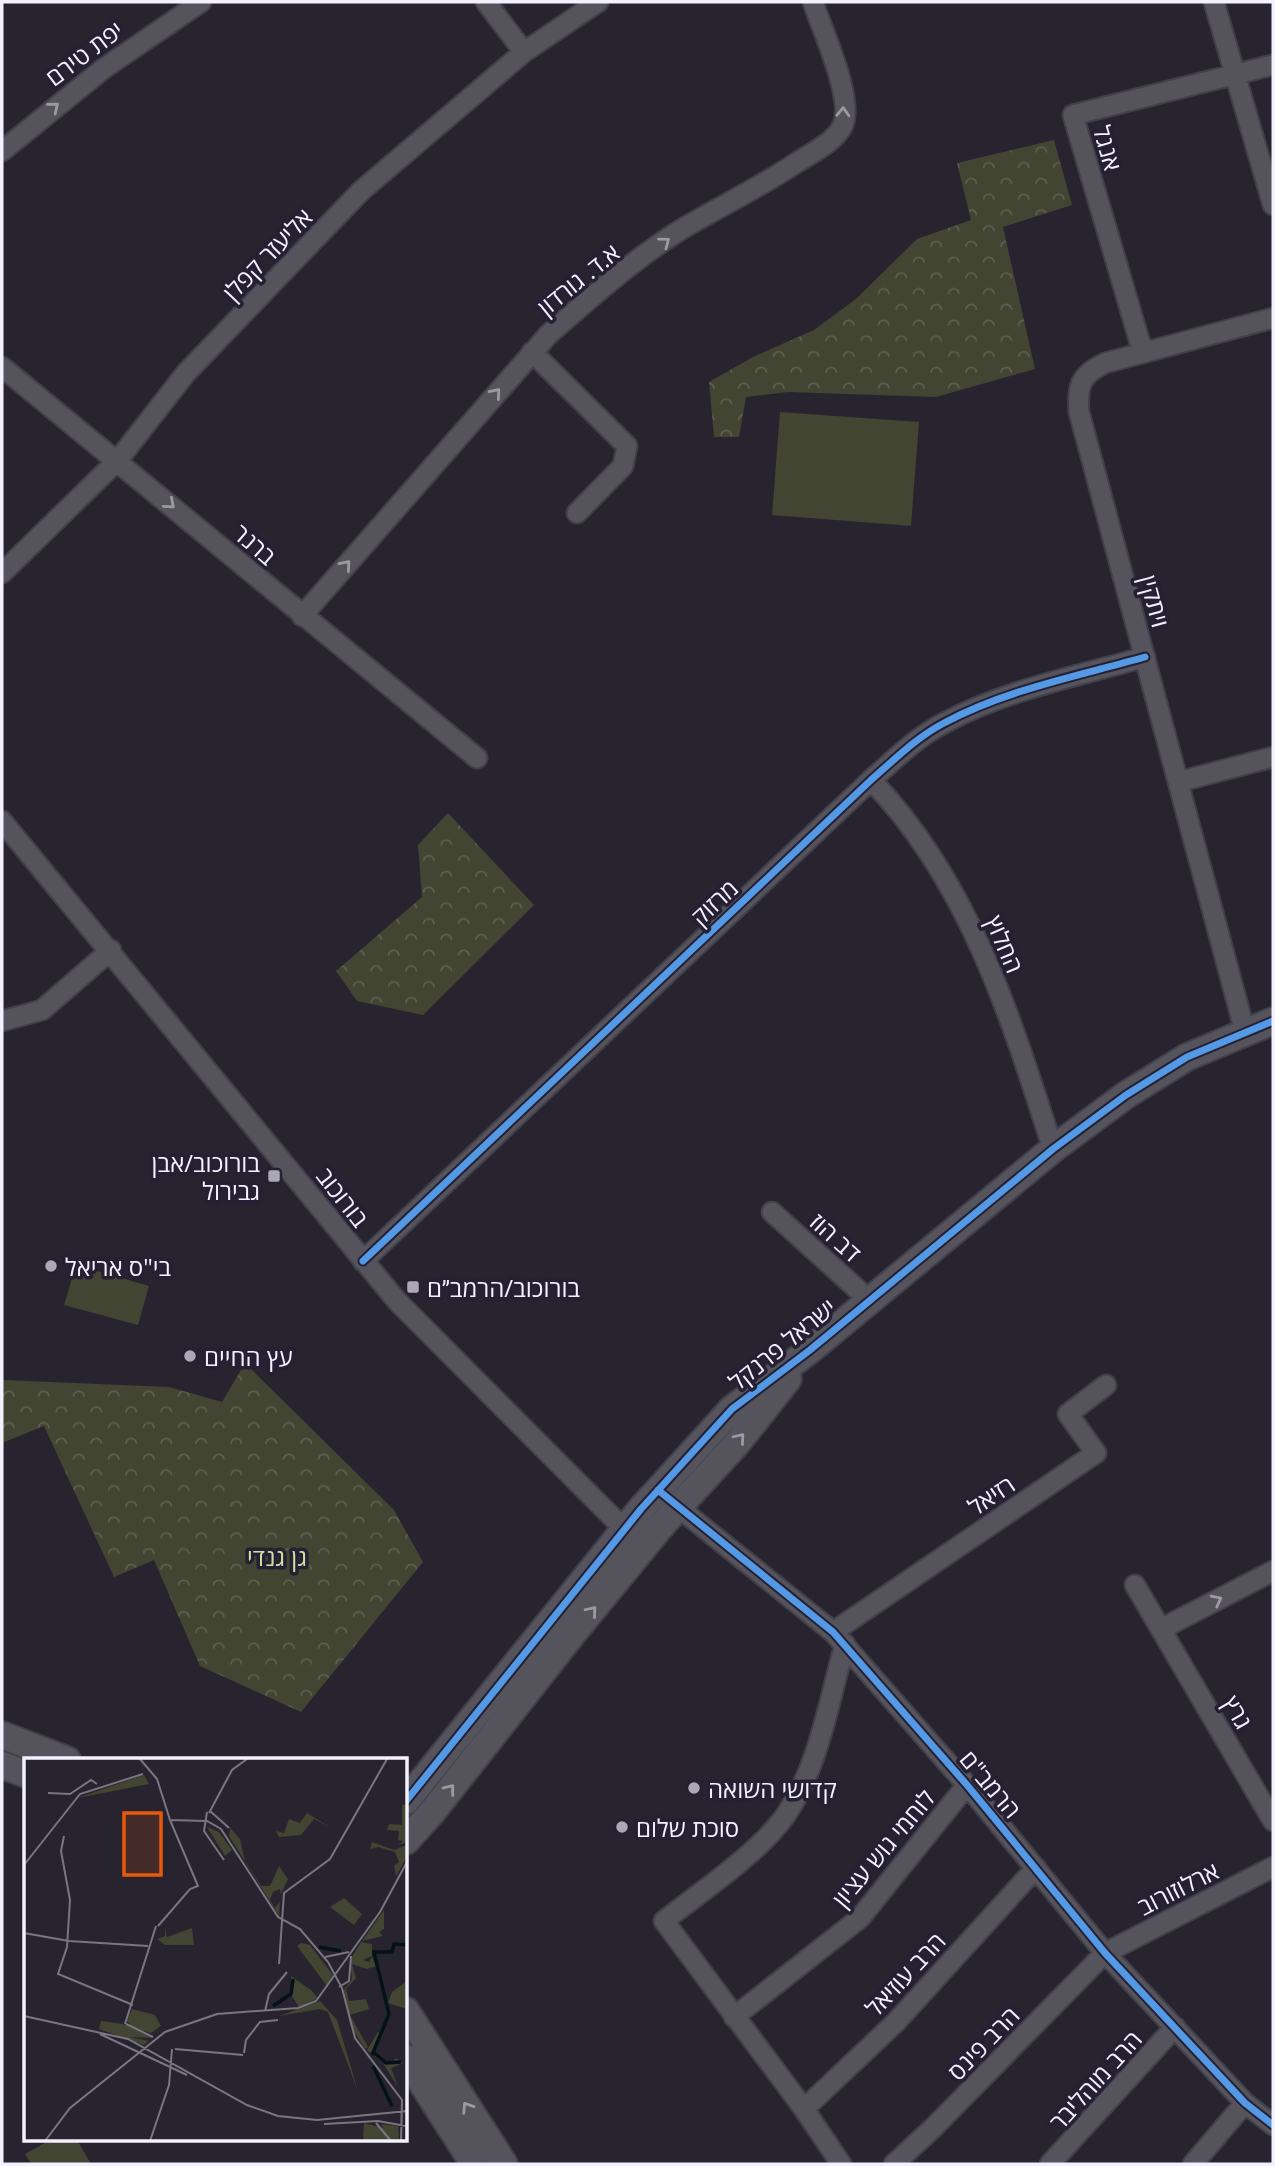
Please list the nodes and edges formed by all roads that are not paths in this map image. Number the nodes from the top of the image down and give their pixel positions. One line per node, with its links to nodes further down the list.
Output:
1 (201, 2): 9 (street, יפת טירם, one-way to 1)
2 (486, 2): 6 (street)
3 (598, 2): 6 (street, אליעזר קפלן)
4 (813, 2): 12 (street, א.ד. גורדון, one-way to 4)
5 (1214, 2): 8 (street)
6 (524, 52): 15 (street, אליעזר קפלן)
7 (1273, 65): 8 (street, אנגל)
8 (1234, 75): 10 (street); 13 (street, אנגל)
9 (2, 151)
10 (1273, 205)
11 (1273, 318): 13 (street, ויתקין)
12 (532, 352): 16 (street); 18 (street, א.ד. גורדון, one-way to 12)
13 (1143, 353): 19 (street, ויתקין)
14 (2, 367): 15 (street, ברנר)
15 (118, 460): 17 (street, אליעזר קפלן); 18 (street, ברנר, one-way to 18)
16 (577, 513)
17 (2, 573)
18 (302, 616): 21 (street, ברנר)
19 (1145, 657): 22 (street, מרזוק); 23 (street, ויתקין)
20 (1273, 757): 23 (street)
21 (477, 758)
22 (871, 780): 29 (street, החלוץ); 31 (street, מרזוק)
23 (1178, 782): 28 (street, ויתקין)
24 (2, 821): 25 (street, בורוכוב)
25 (111, 950): 26 (street); 31 (street, בורוכוב)
26 (2, 1021)
27 (1273, 1021): 28 (street, ישראל פרנקל)
28 (1245, 1032): 29 (street, ישראל פרנקל)
29 (1053, 1149): 32 (street, ישראל פרנקל)
30 (772, 1212): 32 (street, דב הוז)
31 (363, 1261): 37 (street, בורוכוב)
32 (868, 1299): 33 (street, ישראל פרנקל)
33 (810, 1350): 35 (street, ישראל פרנקל); 36 (street, ישראל פרנקל, one-way to 33)
34 (1107, 1385): 42 (street, רזיאל)
35 (658, 1490): 36 (street, הרמב"ם); 37 (street, ישראל פרנקל)
36 (678, 1507): 38 (street, ישראל פרנקל); 42 (street, הרמב"ם)
37 (624, 1530): 38 (street, בורוכוב); 48 (street, ישראל פרנקל)
38 (644, 1547): 50 (street, ישראל פרנקל, one-way to 38)
39 (1273, 1571): 41 (street, one-way to 39)
40 (1136, 1585): 41 (street, גרץ)
41 (1161, 1629): 49 (street, גרץ)
42 (839, 1638): 47 (street, הרמב"ם); 55 (street)
43 (2, 1735): 44 (street)
44 (62, 1758)
45 (2, 1765): 46 (street)
46 (24, 1773)
47 (967, 1785): 52 (street, הרמב"ם); 55 (street, לוחמי גוש עציון)
48 (408, 1799)
49 (1273, 1821)
50 (408, 1839)
51 (1273, 1867): 53 (street, ארלוזורוב)
52 (1036, 1868): 53 (street, הרמב"ם); 59 (street, הרב עוזיאל)
53 (1105, 1953): 56 (street, הרמב"ם); 64 (street, הרב פינס)
54 (408, 2014): 62 (street, one-way to 54)
55 (734, 2017): 59 (street)
56 (1175, 2027): 58 (street, הרמב"ם); 65 (street, הרב מוהליבר)
57 (408, 2060): 61 (street)
58 (1245, 2103): 60 (street, הרמב"ם); 66 (street)
59 (804, 2109): 63 (street)
60 (1273, 2125)
61 (474, 2164)
62 (504, 2164)
63 (841, 2164)
64 (894, 2164)
65 (1050, 2164)
66 (1193, 2164)

